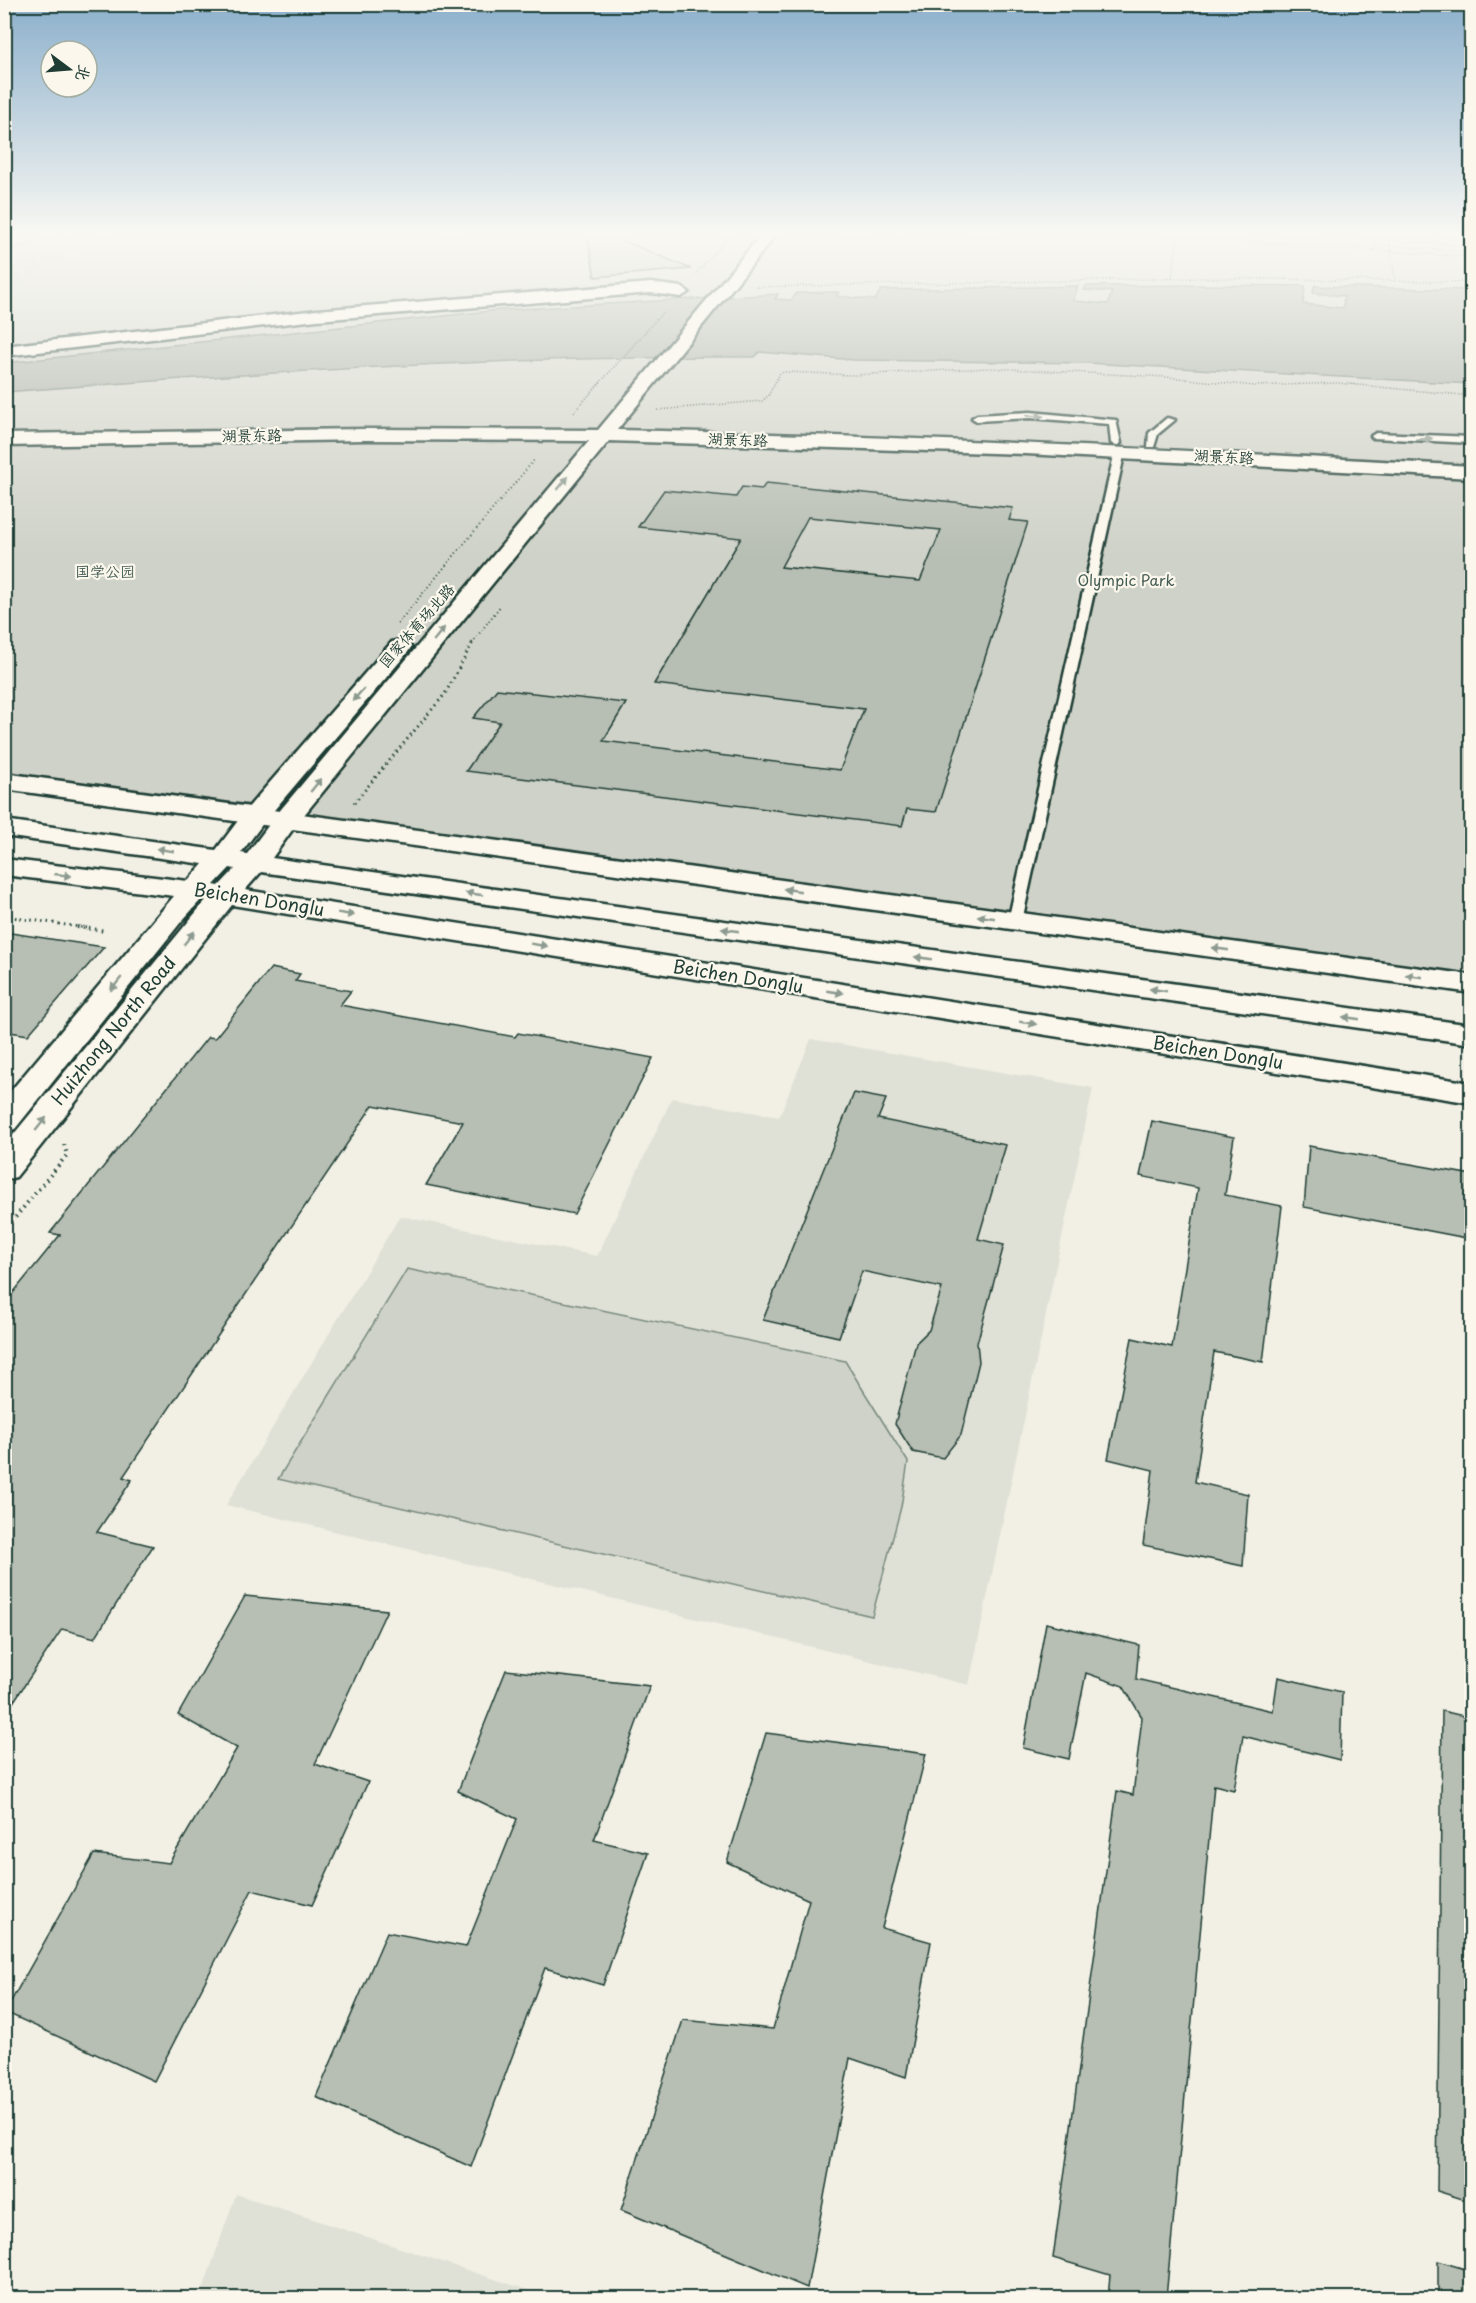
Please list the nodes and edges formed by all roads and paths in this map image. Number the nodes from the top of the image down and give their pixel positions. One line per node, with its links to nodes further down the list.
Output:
1 (78, 342): 5 (street)
2 (636, 342): 7 (path)
3 (664, 342): 6 (street)
4 (667, 342): 6 (street)
5 (4, 351)
6 (653, 357): 13 (street, 国家体育场北路)
7 (618, 362)
8 (1472, 396): 9 (path)
9 (658, 402)
10 (976, 418): 18 (lane, one-way to 18)
11 (1170, 420): 17 (lane)
12 (4, 433): 13 (street, 湖景东路)
13 (593, 433): 15 (street, 湖景东路); 18 (street, 湖景东路); 21 (street, 国家体育场北路); 26 (street, 国家体育场北路, one-way to 13)
14 (1376, 436): 16 (lane, one-way to 16)
15 (4, 440)
16 (1472, 440)
17 (1151, 445): 18 (street, 湖景东路); 19 (street, 湖景东路)
18 (1118, 447): 20 (street, 湖景东路); 35 (lane)
19 (1472, 464)
20 (1472, 472)
21 (458, 579)
22 (502, 604): 28 (path)
23 (412, 632): 25 (street, 国家体育场北路, one-way to 25)
24 (4, 782): 25 (street)
25 (255, 816): 26 (street); 29 (street, 国家体育场北路)
26 (286, 820): 28 (street); 30 (street, 国家体育场北路)
27 (4, 828): 29 (street, Beichen Donglu, one-way to 27)
28 (333, 828): 35 (street, one-way to 28)
29 (222, 860): 30 (street, Beichen Donglu); 32 (street, 国家体育场北路)
30 (254, 864): 33 (street, 国家体育场北路); 38 (street, Beichen Donglu, one-way to 30)
31 (4, 867): 32 (street, Beichen Donglu, one-way to 32)
32 (194, 890): 33 (street, Beichen Donglu); 40 (street, Huizhong North Road, one-way to 40)
33 (226, 895): 39 (street, Beichen Donglu, one-way to 39); 41 (street, Huizhong North Road, one-way to 33)
34 (4, 916): 36 (path)
35 (1015, 921): 37 (street, one-way to 35)
36 (106, 931)
37 (1472, 984)
38 (1472, 1035)
39 (1472, 1093)
40 (4, 1120)
41 (4, 1169)

